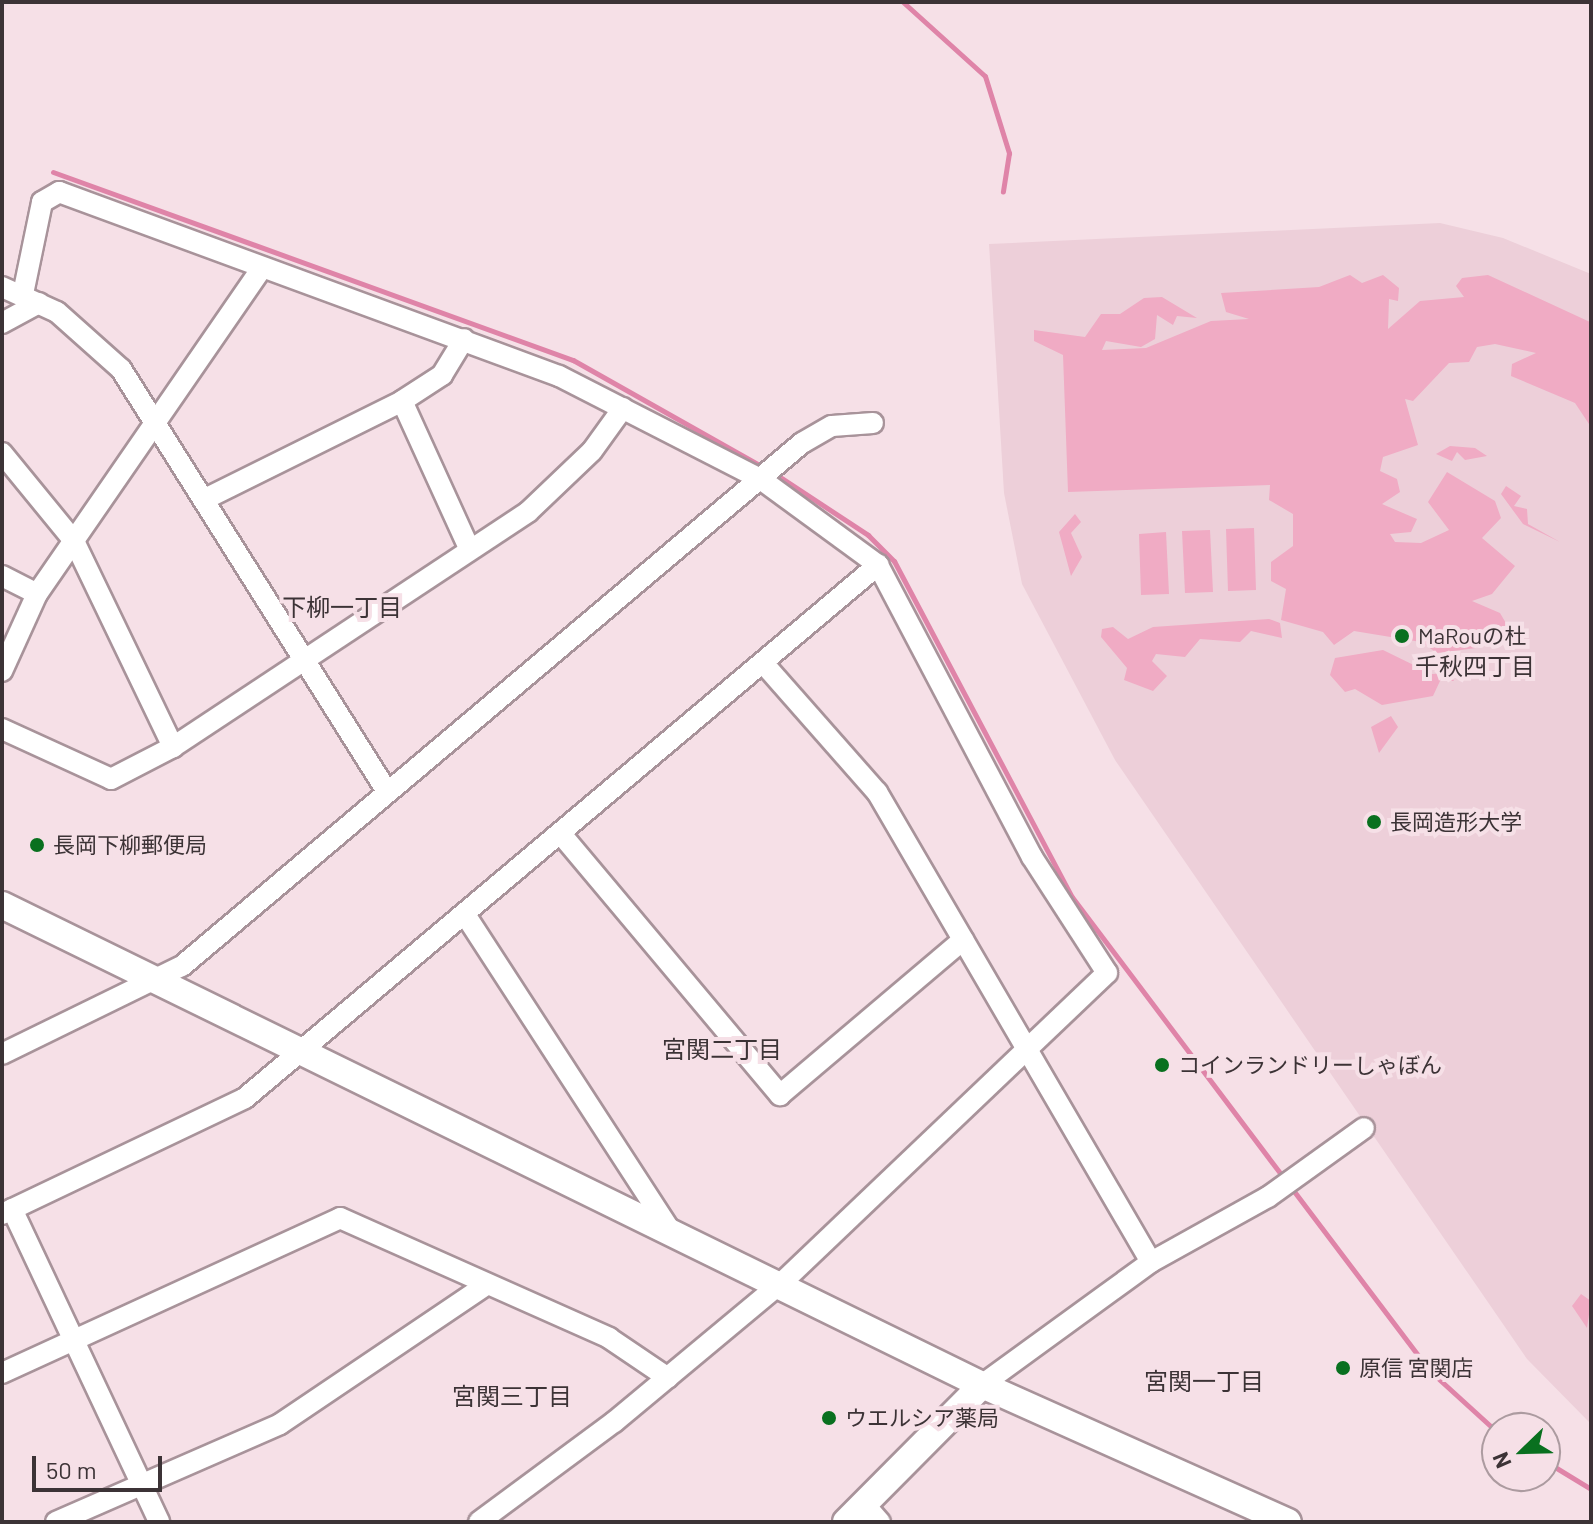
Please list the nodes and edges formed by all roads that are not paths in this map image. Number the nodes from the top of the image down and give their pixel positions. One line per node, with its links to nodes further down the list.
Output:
1 (262, 268): 3 (street); 5 (street); 8 (street)
2 (2, 287): 3 (street)
3 (31, 299): 4 (street); 8 (street)
4 (2, 323)
5 (464, 339): 6 (street); 7 (street)
6 (402, 401): 12 (street); 14 (street)
7 (623, 408): 11 (street); 14 (street)
8 (157, 421): 12 (street); 13 (street)
9 (873, 423): 11 (street)
10 (2, 453): 13 (street)
11 (762, 480): 15 (street); 23 (street)
12 (205, 499): 18 (street)
13 (74, 541): 17 (street); 22 (street)
14 (469, 548): 18 (street)
15 (878, 565): 19 (street); 30 (street)
16 (2, 576): 17 (street)
17 (37, 594): 20 (street)
18 (304, 656): 22 (street); 23 (street)
19 (764, 664): 24 (street); 27 (street)
20 (2, 671)
21 (2, 729): 22 (street)
22 (173, 747)
23 (386, 789): 28 (street)
24 (561, 834): 26 (street); 27 (street)
25 (2, 905): 28 (street)
26 (466, 916): 29 (street); 34 (street)
27 (963, 940): 30 (street)
28 (159, 979): 29 (street); 31 (street)
29 (306, 1051): 33 (street); 34 (street)
30 (1030, 1052): 35 (street); 36 (street)
31 (2, 1054)
32 (1364, 1128): 35 (street)
33 (7, 1212): 38 (street)
34 (670, 1230): 36 (street)
35 (1151, 1262): 41 (street)
36 (781, 1283): 40 (street); 41 (street)
37 (483, 1287): 38 (street); 40 (street); 42 (street)
38 (73, 1340): 39 (street); 42 (street)
39 (2, 1373)
40 (668, 1378): 46 (street)
41 (982, 1385): 43 (street); 47 (street)
42 (143, 1488): 44 (street); 45 (street)
43 (864, 1516)
44 (56, 1522)
45 (159, 1522)
46 (479, 1522)
47 (1288, 1522)

